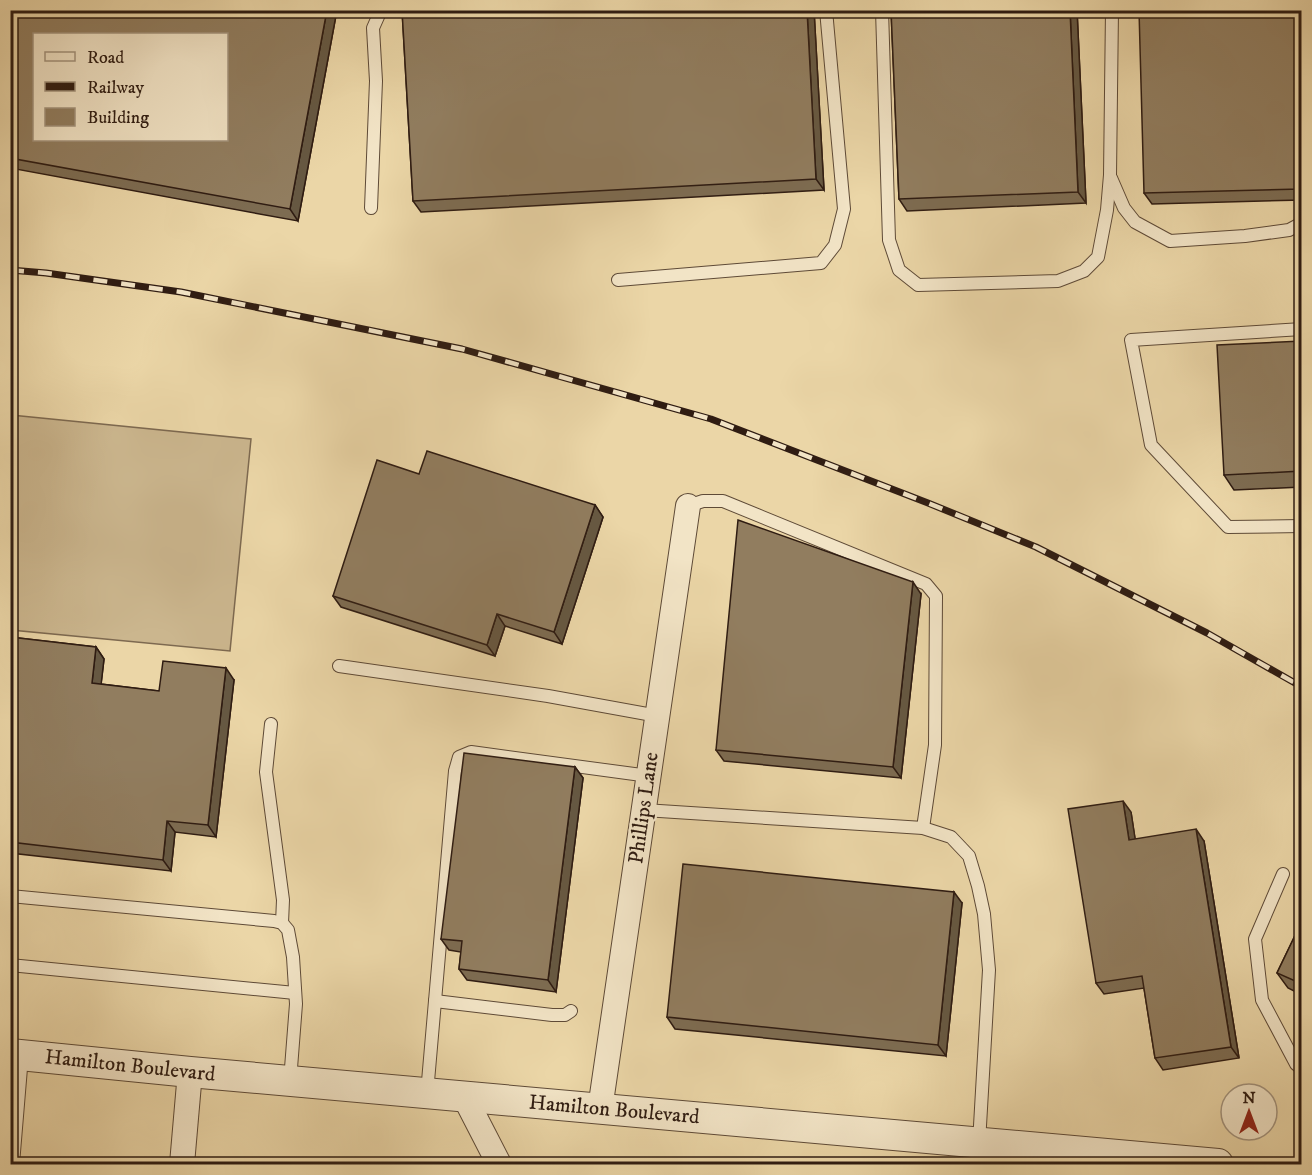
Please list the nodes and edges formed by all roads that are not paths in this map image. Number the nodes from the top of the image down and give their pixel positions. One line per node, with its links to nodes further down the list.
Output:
1 (381, 10): 6 (lane)
2 (826, 10): 8 (lane)
3 (882, 10): 5 (lane)
4 (1112, 10): 5 (lane)
5 (1110, 175): 7 (lane)
6 (371, 208)
7 (1302, 223)
8 (618, 280)
9 (1302, 329): 11 (lane)
10 (688, 506): 13 (street, Phillips Lane); 17 (lane)
11 (1302, 526)
12 (339, 666): 13 (lane)
13 (658, 716): 15 (street, Phillips Lane)
14 (271, 724): 20 (lane)
15 (649, 776): 16 (street, Phillips Lane); 23 (lane)
16 (644, 810): 17 (lane); 31 (street, Phillips Lane)
17 (923, 828): 32 (lane)
18 (1283, 874): 26 (lane)
19 (10, 896): 20 (lane)
20 (285, 927): 22 (lane)
21 (10, 964): 22 (lane)
22 (295, 993): 28 (lane)
23 (435, 1000): 24 (lane); 29 (lane)
24 (571, 1011)
25 (16, 1054): 27 (street, Hamilton Boulevard); 34 (lane)
26 (1302, 1069)
27 (190, 1072): 28 (street, Hamilton Boulevard); 35 (street)
28 (290, 1081): 29 (street, Hamilton Boulevard)
29 (427, 1093): 30 (street, Hamilton Boulevard)
30 (464, 1096): 31 (street, Hamilton Boulevard); 36 (street)
31 (600, 1109): 32 (street, Hamilton Boulevard)
32 (979, 1143): 33 (street, Hamilton Boulevard)
33 (1066, 1158): 37 (street, Hamilton Boulevard)
34 (13, 1164)
35 (182, 1164)
36 (499, 1164)
37 (1218, 1164)

